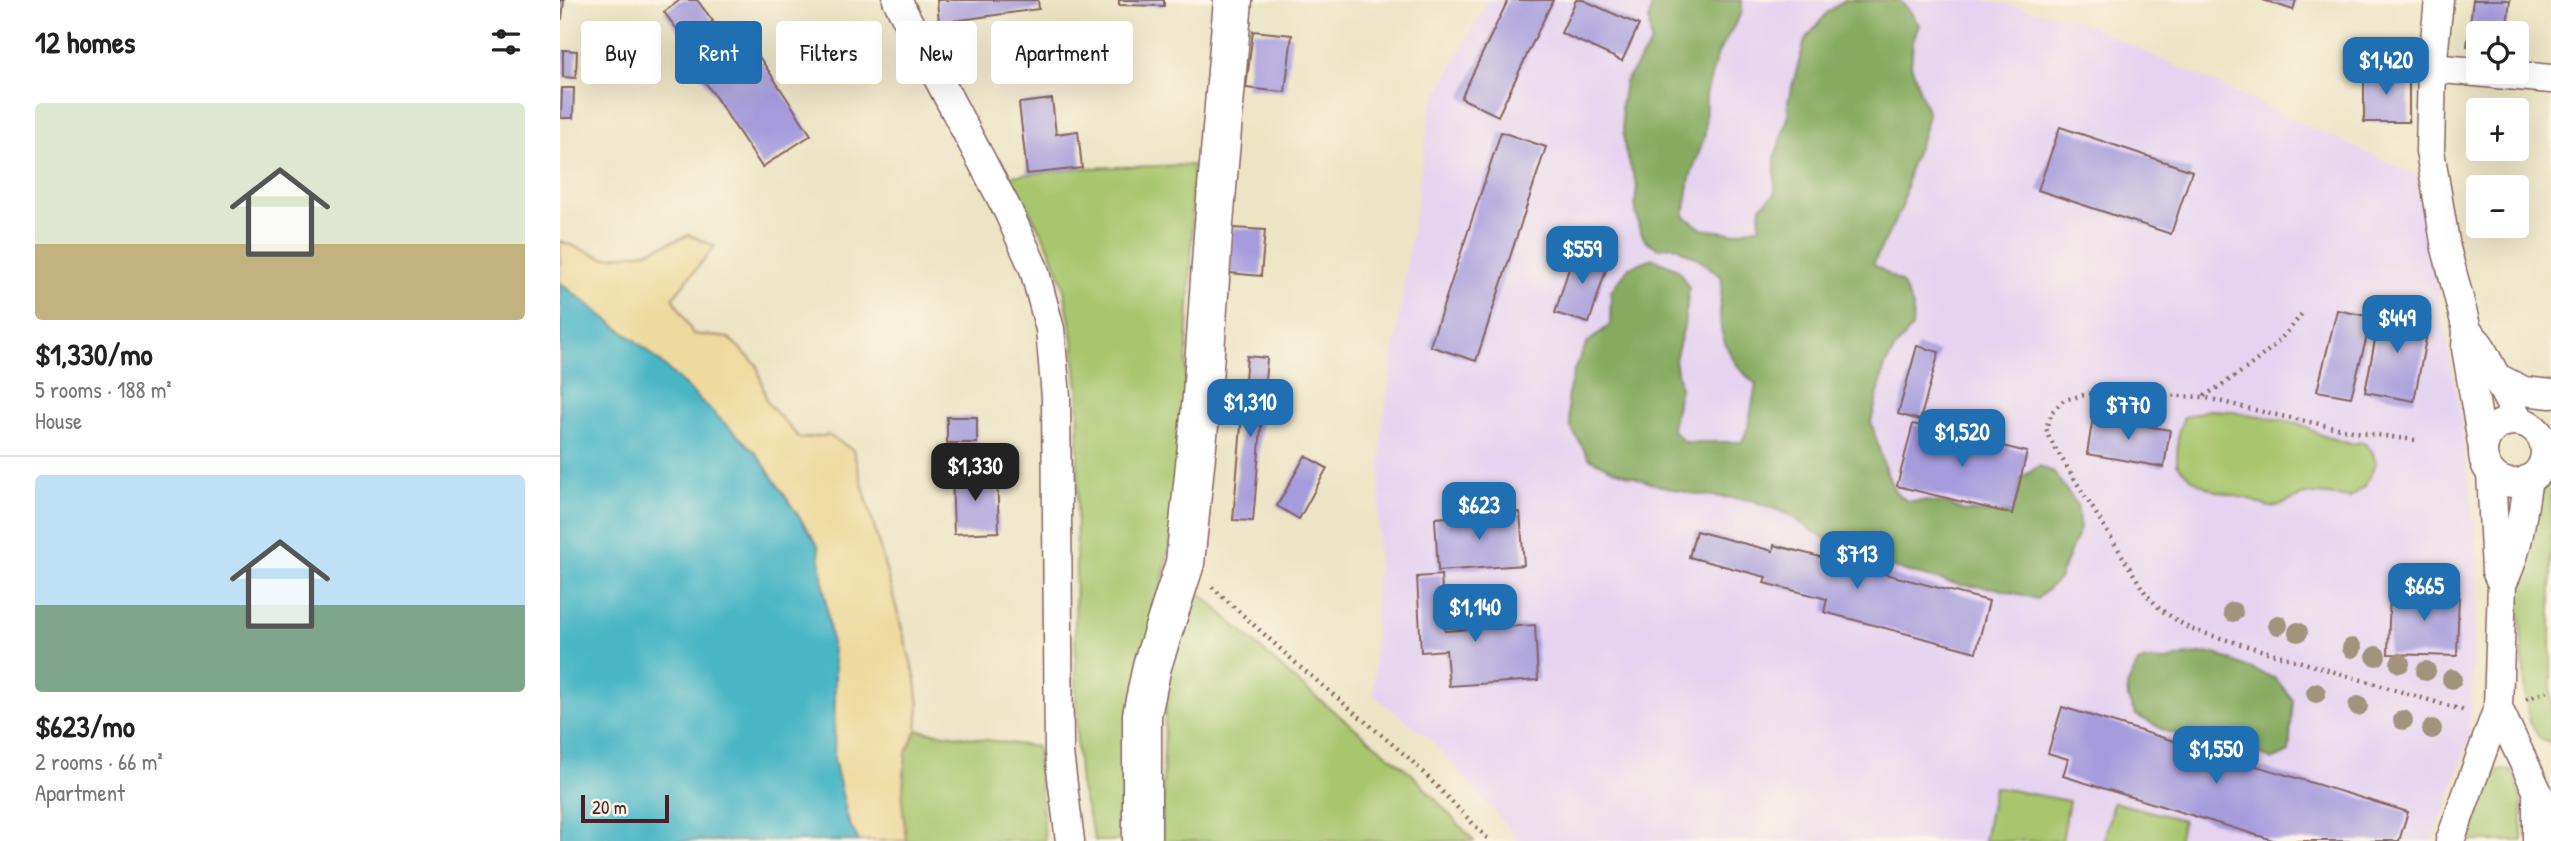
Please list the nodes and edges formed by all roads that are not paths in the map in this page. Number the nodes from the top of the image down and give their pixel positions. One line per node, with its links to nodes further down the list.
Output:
1 (897, 0): 17 (street)
2 (1233, 0): 18 (main road)
3 (2439, 0): 4 (street)
4 (2432, 68): 5 (street); 6 (street)
5 (2551, 79)
6 (2467, 330): 7 (street); 11 (street)
7 (2494, 376): 8 (street); 10 (street)
8 (2551, 394)
9 (2551, 404): 10 (street)
10 (2523, 422): 11 (street); 12 (street)
11 (2487, 461): 12 (street); 13 (street)
12 (2540, 465): 13 (street)
13 (2502, 584): 14 (street)
14 (2498, 708): 15 (street); 19 (street)
15 (2537, 790): 16 (street); 20 (street)
16 (2551, 820)
17 (1070, 841)
18 (1142, 841)
19 (2451, 841)
20 (2537, 841)

